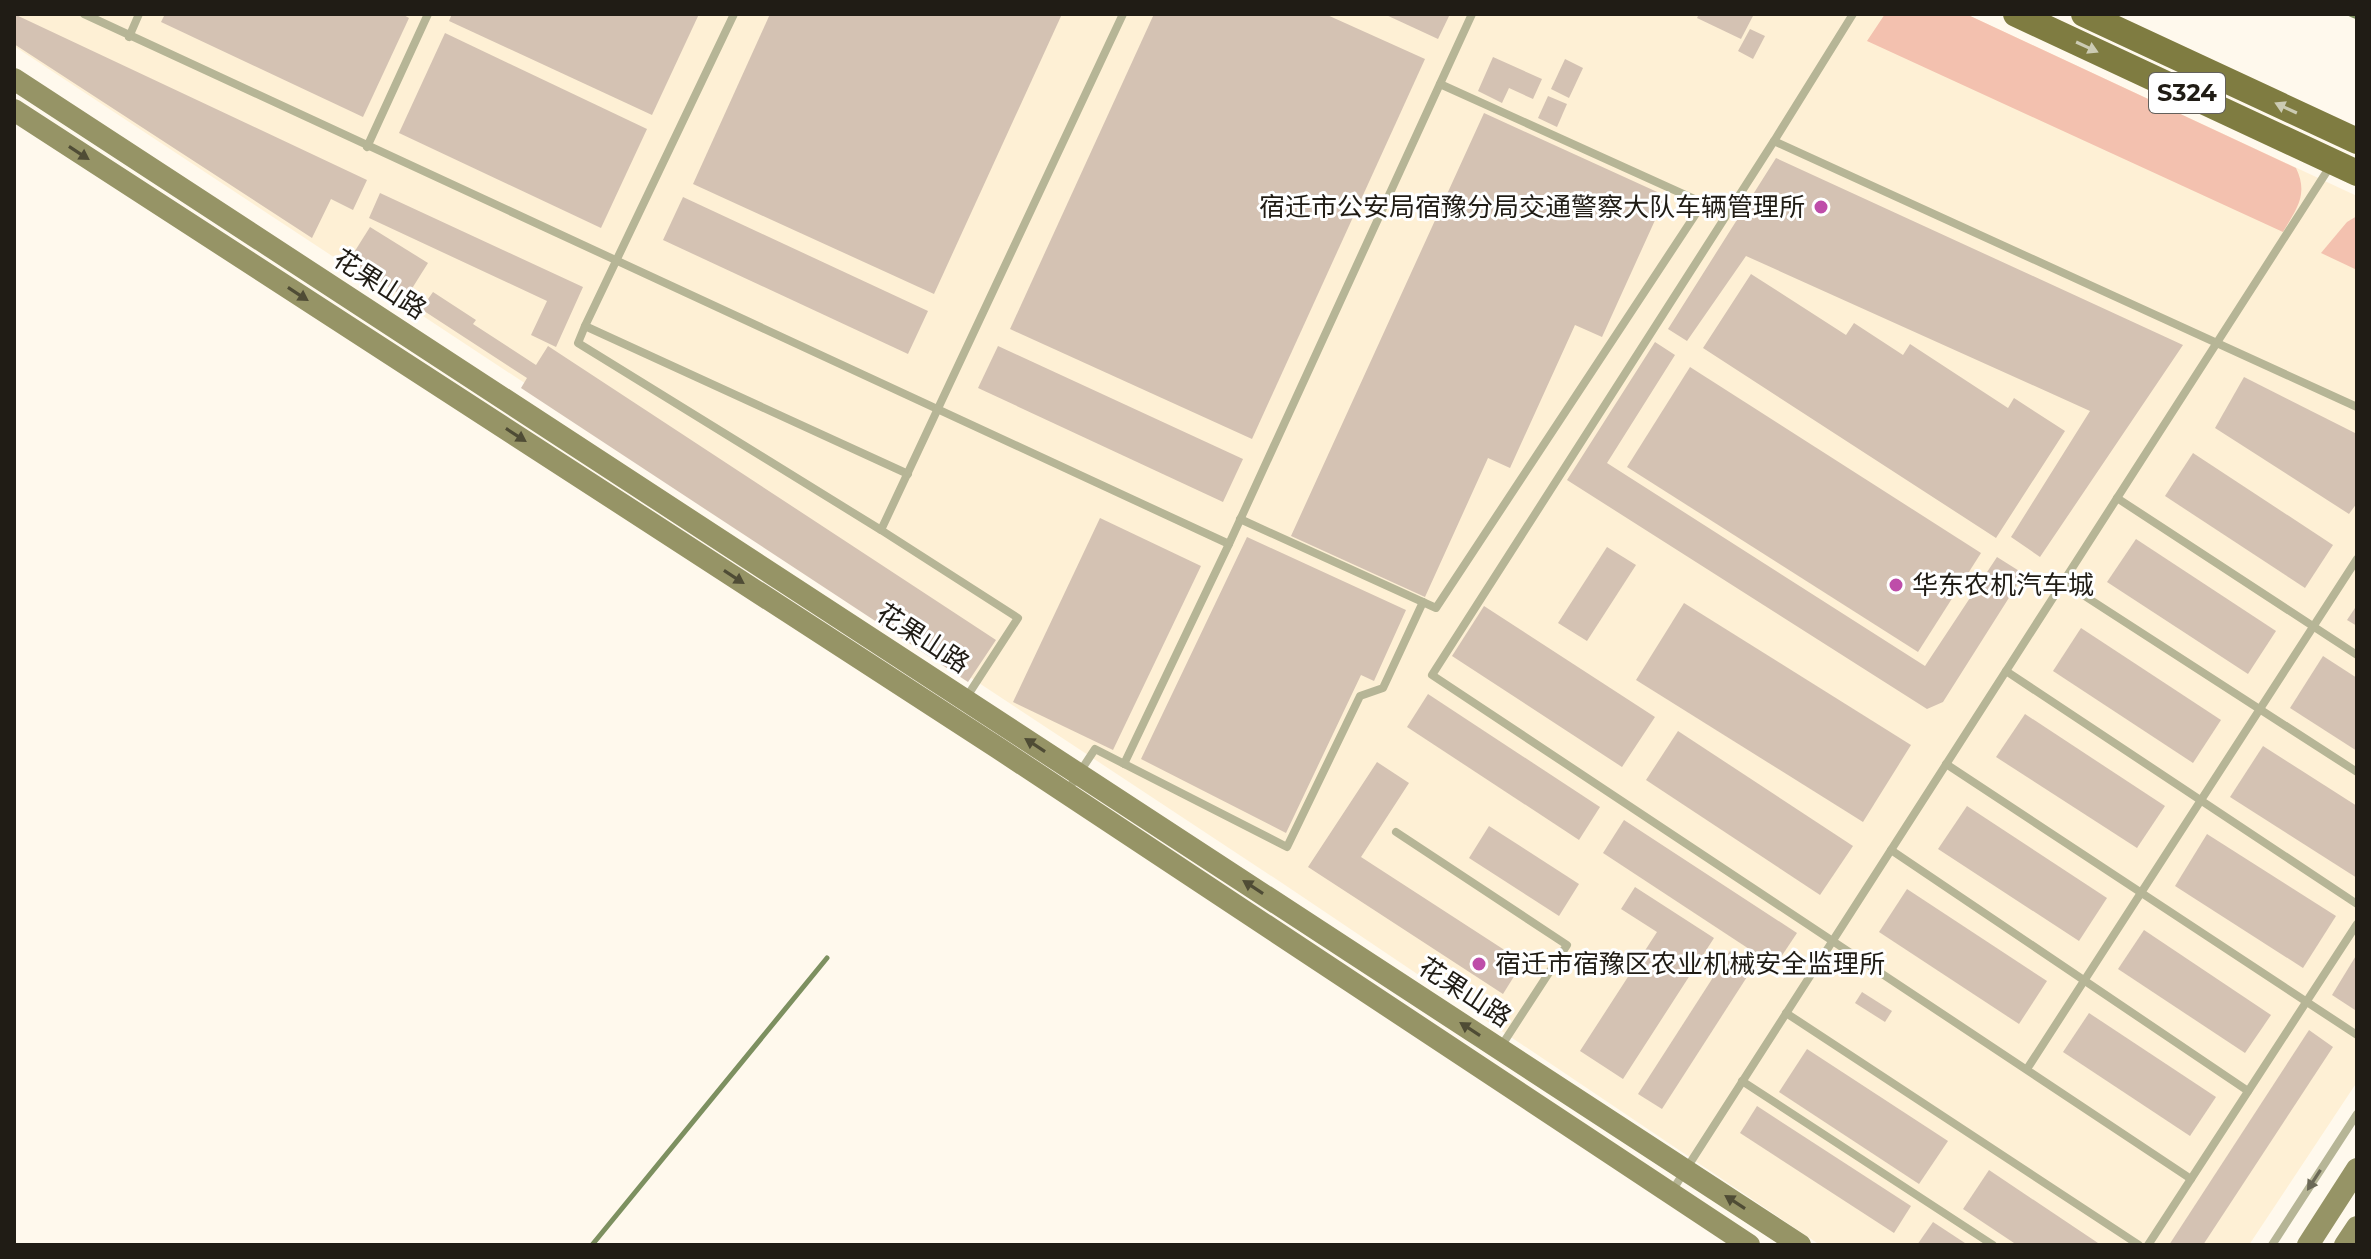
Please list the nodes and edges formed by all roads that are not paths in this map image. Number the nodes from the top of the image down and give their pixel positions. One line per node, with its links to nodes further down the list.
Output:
1 (84, 14): 10 (lane)
2 (139, 14): 10 (lane)
3 (428, 14): 16 (lane)
4 (734, 14): 19 (lane)
5 (1123, 14): 23 (lane)
6 (1472, 14): 12 (lane)
7 (1853, 14): 14 (lane)
8 (2016, 14): 17 (main road, S324, one-way to 17)
9 (2084, 14): 15 (main road, S324, one-way to 9)
10 (129, 37): 16 (lane)
11 (14, 79): 35 (street, 花果山路)
12 (1440, 84): 26 (lane); 31 (lane)
13 (14, 110): 37 (street, 花果山路, one-way to 37)
14 (1774, 141): 21 (lane); 49 (lane)
15 (2357, 141)
16 (367, 147): 19 (lane)
17 (2333, 161): 18 (main road, S324); 21 (lane)
18 (2357, 173)
19 (616, 261): 20 (lane); 23 (lane)
20 (585, 326): 24 (lane); 27 (lane)
21 (2217, 343): 22 (lane); 25 (lane)
22 (2357, 407)
23 (939, 410): 24 (lane); 28 (lane)
24 (908, 474): 27 (lane)
25 (2117, 498): 30 (lane); 32 (lane)
26 (1240, 519): 28 (lane); 31 (lane)
27 (881, 530): 35 (lane)
28 (1229, 544): 38 (lane)
29 (2357, 559): 32 (lane)
30 (2063, 582): 34 (lane); 36 (lane)
31 (1423, 602): 38 (lane)
32 (2313, 626): 33 (lane); 36 (lane)
33 (2357, 655)
34 (2006, 671): 39 (lane); 43 (lane)
35 (966, 699): 37 (lane); 41 (street, 花果山路, one-way to 35)
36 (2260, 710): 40 (lane); 43 (lane)
37 (952, 718): 42 (street, 花果山路)
38 (1124, 764): 41 (lane)
39 (1946, 764): 45 (lane); 46 (lane)
40 (2357, 772)
41 (1079, 774): 42 (lane); 54 (street, 花果山路, one-way to 41)
42 (1066, 793): 62 (street, 花果山路)
43 (2201, 801): 46 (lane); 47 (lane)
44 (1396, 832): 54 (lane)
45 (1891, 850): 49 (lane); 50 (lane)
46 (2141, 893): 50 (lane); 51 (lane)
47 (2357, 904)
48 (2357, 924): 51 (lane)
49 (1833, 940): 52 (lane); 55 (lane)
50 (2085, 981): 55 (lane); 57 (lane)
51 (2307, 1001): 53 (lane); 57 (lane)
52 (1786, 1013): 56 (lane); 67 (lane)
53 (2357, 1035)
54 (1499, 1048): 60 (street, 花果山路)
55 (2027, 1069): 61 (lane)
56 (1742, 1081): 60 (lane); 66 (lane)
57 (2248, 1091): 61 (lane)
58 (2357, 1114): 69 (lane, one-way to 69)
59 (2357, 1169): 70 (street)
60 (1685, 1170): 62 (lane); 65 (street, 花果山路, one-way to 60)
61 (2191, 1179): 68 (lane)
62 (1671, 1193): 64 (street, 花果山路)
63 (2357, 1227): 71 (street)
64 (1749, 1245)
65 (1800, 1245)
66 (1993, 1245)
67 (2139, 1245)
68 (2148, 1245)
69 (2272, 1245)
70 (2308, 1245)
71 (2345, 1245)

